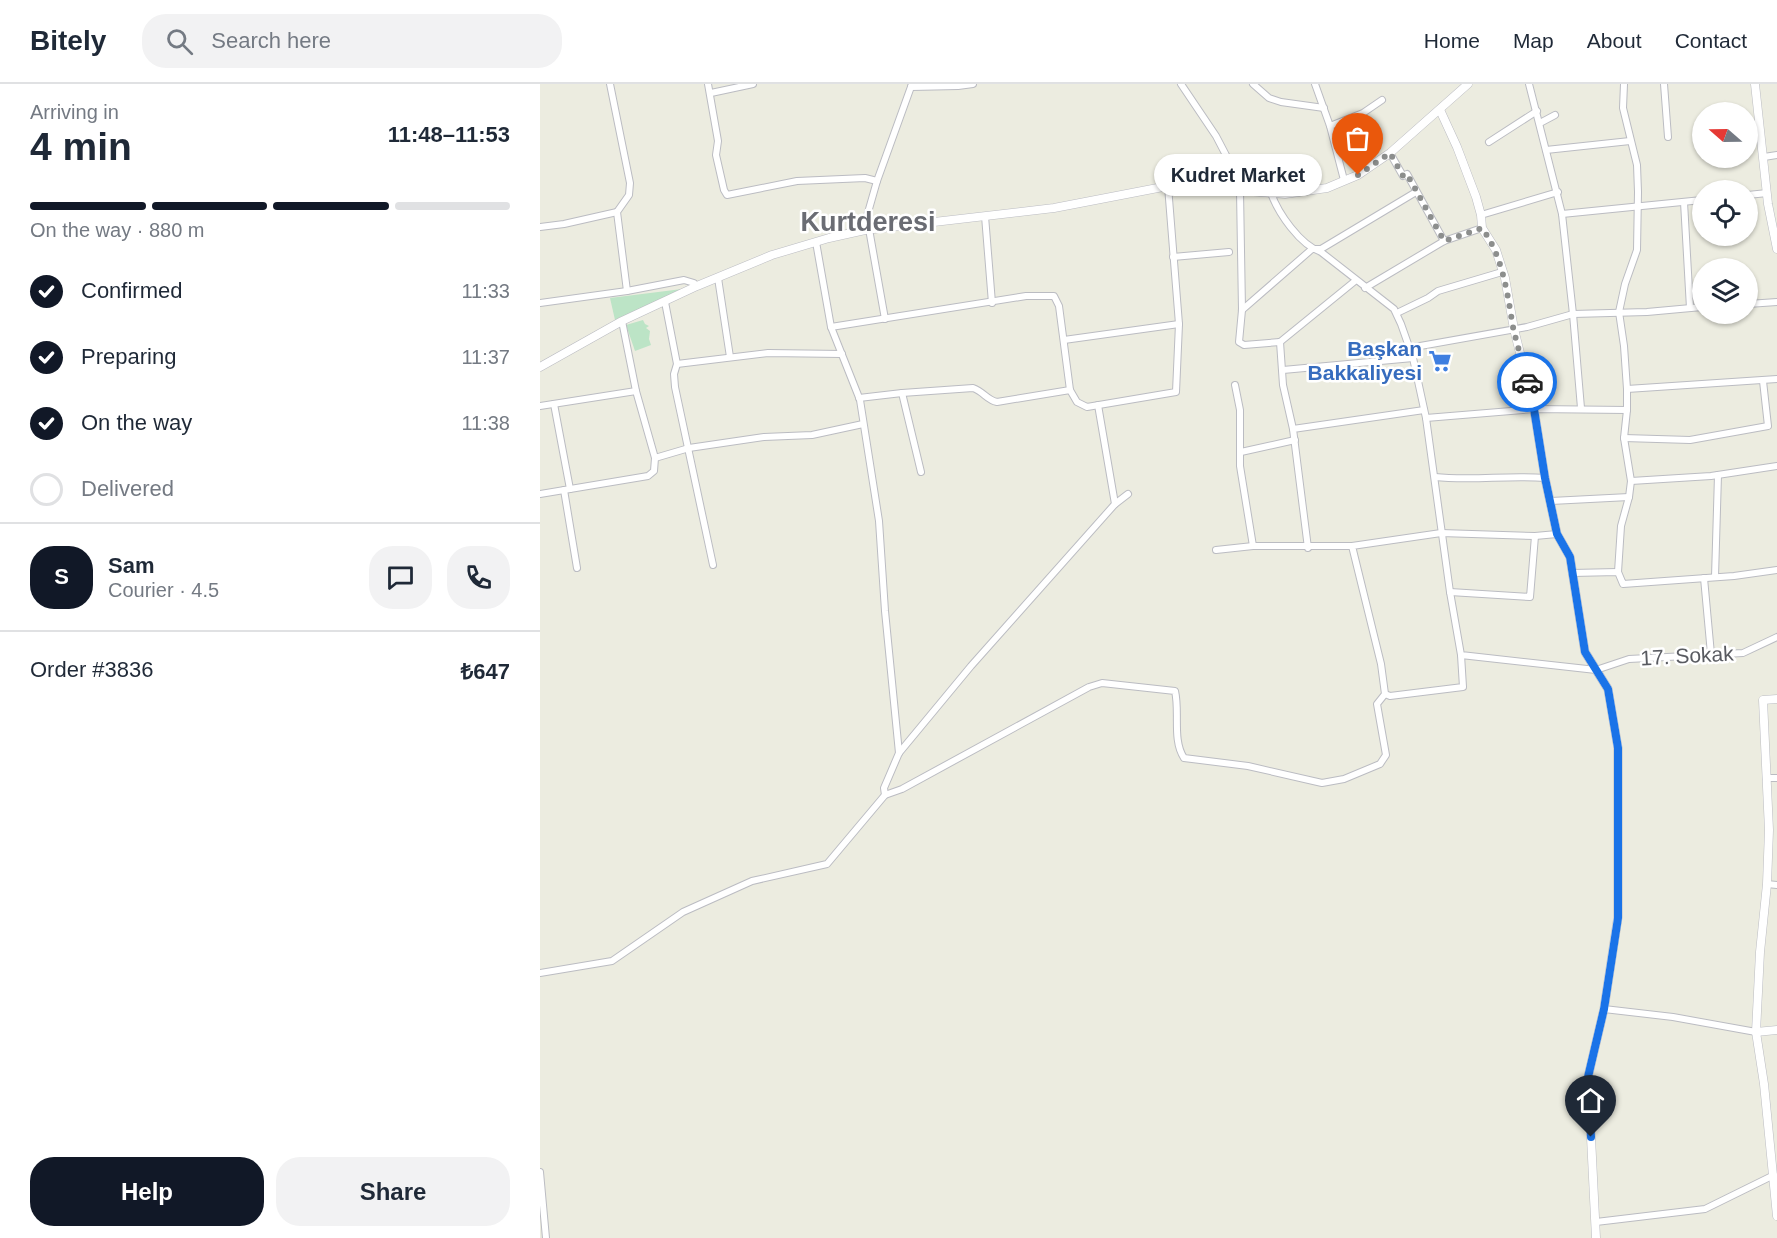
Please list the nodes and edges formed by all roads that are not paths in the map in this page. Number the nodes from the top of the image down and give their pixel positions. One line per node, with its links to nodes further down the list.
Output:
1 (610, 84): 42 (street)
2 (708, 84): 14 (street)
3 (753, 84): 14 (street)
4 (973, 84): 13 (street)
5 (1181, 84): 32 (street)
6 (1253, 84): 16 (street)
7 (1315, 84): 16 (street)
8 (1468, 84): 17 (street)
9 (1529, 84): 18 (street)
10 (1624, 84): 23 (street)
11 (1665, 84): 22 (street)
12 (1755, 84): 28 (street)
13 (911, 86): 30 (street)
14 (711, 93): 30 (street)
15 (1382, 100): 21 (street)
16 (1324, 108): 21 (street)
17 (1440, 110): 26 (street); 43 (street)
18 (1537, 111): 20 (street); 24 (street)
19 (1555, 115): 20 (street)
20 (1540, 123): 25 (street)
21 (1330, 126): 29 (street)
22 (1668, 137)
23 (1630, 141): 25 (street); 41 (street)
24 (1489, 142)
25 (1546, 150): 34 (street)
26 (1390, 153): 29 (street); 33 (street)
27 (1777, 155): 28 (street)
28 (1764, 157): 36 (street)
29 (1344, 180): 35 (street)
30 (877, 182): 48 (street)
31 (1168, 186): 32 (street); 45 (street); 55 (street)
32 (1240, 190): 35 (street); 68 (street)
33 (1416, 192): 50 (street); 52 (street)
34 (1558, 192): 43 (street); 44 (street)
35 (1270, 193): 52 (street)
36 (1767, 193): 37 (street); 40 (street)
37 (1758, 194)
38 (1692, 201): 39 (street)
39 (1684, 202): 41 (street); 67 (street)
40 (1773, 203): 49 (street)
41 (1637, 206): 44 (street); 69 (street)
42 (617, 212): 46 (street); 61 (street)
43 (1481, 214): 47 (street)
44 (1562, 214): 71 (street)
45 (985, 216): 48 (street); 65 (street)
46 (540, 227)
47 (1482, 228): 50 (street); 56 (street)
48 (867, 229): 51 (street); 72 (street)
49 (1776, 238): 53 (street)
50 (1444, 241): 60 (street)
51 (816, 242): 57 (street); 75 (street)
52 (1312, 249): 58 (street); 68 (street)
53 (1777, 249)
54 (1229, 252): 55 (street)
55 (1173, 257): 74 (street)
56 (1502, 272): 70 (street); 76 (street)
57 (718, 278): 59 (street); 81 (street)
58 (1355, 281): 60 (street); 78 (street)
59 (697, 286): 61 (street); 62 (street)
60 (1365, 288): 70 (street)
61 (627, 291): 64 (street)
62 (665, 302): 73 (street); 83 (street)
63 (1777, 302): 66 (street)
64 (540, 303)
65 (992, 303): 72 (street); 77 (street)
66 (1758, 303)
67 (1690, 308): 69 (street)
68 (1242, 310): 78 (street)
69 (1619, 312): 71 (street); 89 (street)
70 (1397, 313): 79 (street)
71 (1574, 314): 76 (street); 97 (street)
72 (885, 319): 75 (street)
73 (622, 321): 84 (street); 91 (street)
74 (1179, 324): 77 (street); 95 (street)
75 (831, 327): 80 (street)
76 (1514, 329): 79 (street); 98 (street)
77 (1064, 340): 90 (street)
78 (1281, 342): 85 (street)
79 (1409, 348): 82 (street)
80 (842, 354): 81 (street); 93 (street)
81 (730, 357): 83 (street)
82 (1413, 358): 85 (street); 99 (street)
83 (677, 364): 106 (street)
84 (540, 367)
85 (1283, 370): 103 (street)
86 (1777, 379): 87 (street)
87 (1763, 381): 89 (street); 104 (street)
88 (1235, 385): 107 (street)
89 (1627, 389): 100 (street)
90 (1070, 390): 92 (street); 95 (street)
91 (636, 391): 94 (street); 108 (street)
92 (902, 393): 93 (street); 110 (street)
93 (859, 398): 102 (street)
94 (554, 404): 96 (street); 115 (street)
95 (1098, 405): 120 (street)
96 (540, 406)
97 (1581, 408): 98 (street); 100 (street)
98 (1534, 409): 101 (street); 113 (street)
99 (1424, 410): 101 (street); 103 (street)
100 (1627, 410): 104 (street)
101 (1426, 418): 112 (street)
102 (863, 424): 106 (street); 142 (street)
103 (1293, 429): 105 (street)
104 (1624, 438): 114 (street)
105 (1295, 440): 107 (street); 126 (street)
106 (689, 448): 108 (street); 128 (street)
107 (1241, 452): 124 (street)
108 (655, 458): 115 (street)
109 (1777, 466): 111 (street)
110 (921, 472)
111 (1718, 475): 114 (street); 133 (street)
112 (1435, 477): 113 (street); 121 (street)
113 (1545, 478): 119 (street)
114 (1631, 481): 118 (street)
115 (567, 489): 116 (street); 129 (street)
116 (540, 494)
117 (1128, 494): 120 (street)
118 (1629, 497): 119 (street); 131 (street)
119 (1551, 501): 122 (street)
120 (1115, 504): 142 (street)
121 (1441, 533): 123 (street); 125 (street); 135 (street)
122 (1557, 534): 123 (street); 132 (street)
123 (1535, 537): 135 (street)
124 (1253, 546): 126 (street); 127 (street)
125 (1352, 546): 126 (street); 140 (street)
126 (1308, 548)
127 (1216, 550)
128 (713, 565)
129 (577, 568)
130 (1777, 570): 133 (street)
131 (1618, 572): 132 (street); 134 (street)
132 (1572, 573): 139 (street)
133 (1715, 577): 134 (street)
134 (1704, 578): 137 (street)
135 (1450, 592): 138 (street)
136 (1777, 637): 137 (street, 17. Sokak)
137 (1711, 654): 139 (street, 17. Sokak)
138 (1461, 655): 139 (street); 140 (street)
139 (1596, 670): 150 (street)
140 (1385, 694): 145 (street)
141 (1777, 699): 143 (street)
142 (899, 753): 145 (street)
143 (1766, 778): 144 (street); 146 (street)
144 (1777, 778)
145 (885, 795): 149 (street)
146 (1773, 838): 147 (street)
147 (1767, 884): 148 (street); 152 (street)
148 (1777, 885)
149 (540, 973)
150 (1604, 1009): 152 (street); 156 (street)
151 (1777, 1030): 152 (street)
152 (1756, 1032): 154 (street)
153 (540, 1172): 157 (street)
154 (1774, 1175): 155 (street); 156 (street)
155 (1777, 1216)
156 (1596, 1222): 158 (street)
157 (546, 1238)
158 (1596, 1238)

